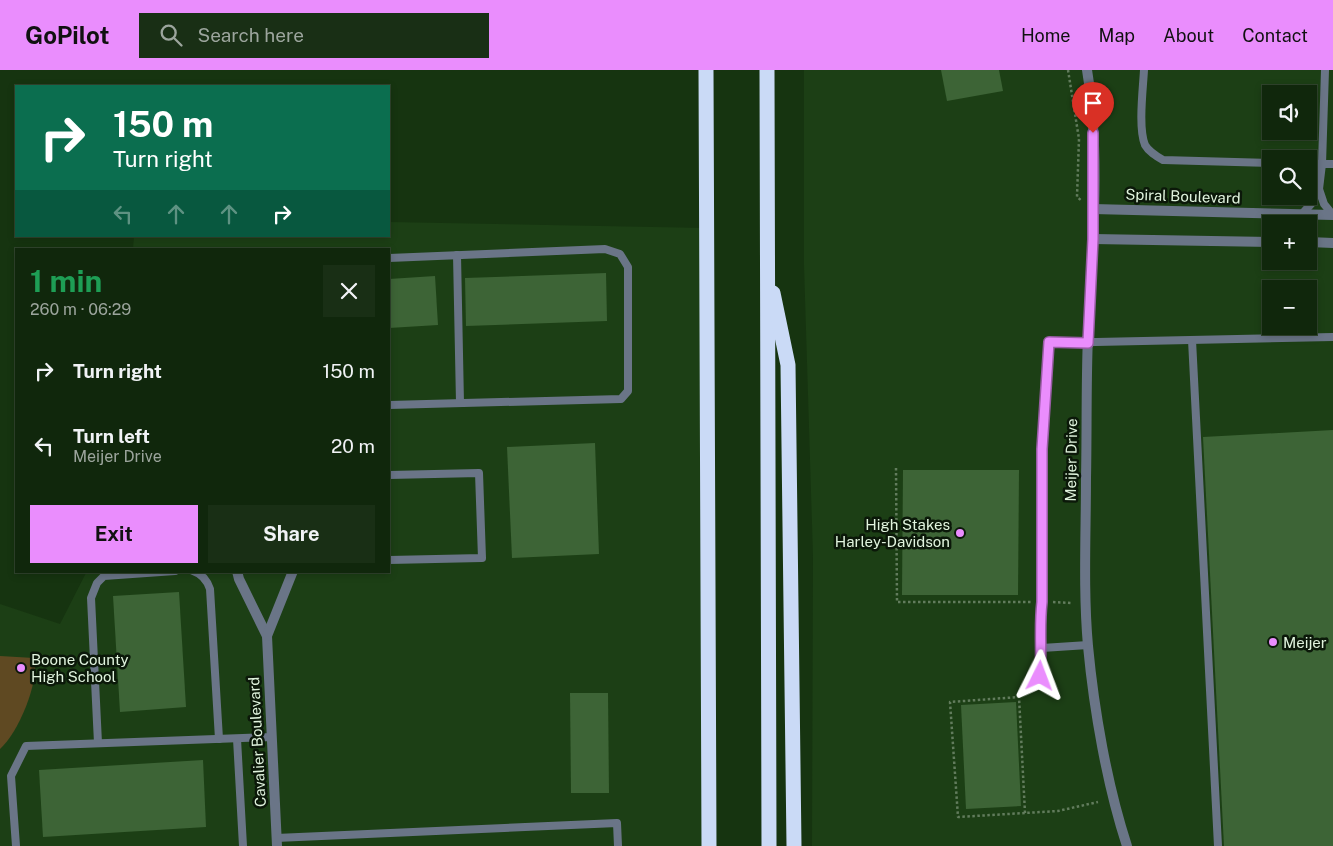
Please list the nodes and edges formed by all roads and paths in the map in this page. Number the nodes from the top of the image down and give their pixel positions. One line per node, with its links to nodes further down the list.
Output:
1 (706, 70): 53 (highway)
2 (767, 70): 22 (highway)
3 (1068, 70): 12 (path)
4 (1086, 70): 13 (street, Meijer Drive)
5 (1144, 70): 7 (lane)
6 (1325, 70): 9 (lane)
7 (1262, 163)
8 (1317, 164): 9 (lane)
9 (1322, 164): 10 (lane); 11 (lane)
10 (1333, 164)
11 (1319, 189): 14 (lane); 15 (lane)
12 (1082, 201)
13 (1093, 209): 14 (street, Spiral Boulevard); 16 (street, Meijer Drive)
14 (1302, 214): 15 (street, Spiral Boulevard)
15 (1333, 215)
16 (1093, 239): 17 (street); 25 (street, Meijer Drive)
17 (1262, 242)
18 (1317, 242): 19 (street)
19 (1333, 243)
20 (457, 256): 21 (lane); 26 (lane); 26 (lane)
21 (390, 258)
22 (767, 262): 54 (highway); 55 (highway)
23 (1333, 337): 24 (lane)
24 (1192, 340): 25 (lane); 57 (lane)
25 (1088, 343): 35 (lane); 38 (street, Meijer Drive)
26 (460, 403): 27 (lane)
27 (390, 405)
28 (896, 468): 35 (path)
29 (390, 475): 30 (lane)
30 (390, 560)
31 (147, 573): 44 (lane)
32 (197, 573): 43 (lane)
33 (238, 573): 37 (street, Cavalier Boulevard)
34 (292, 573): 37 (street, Cavalier Boulevard)
35 (1042, 602): 36 (path); 39 (lane)
36 (1071, 602)
37 (267, 636): 41 (street, Cavalier Boulevard)
38 (1088, 645): 39 (lane); 56 (street, Meijer Drive)
39 (1042, 648): 40 (lane)
40 (1040, 676)
41 (272, 737): 42 (lane); 48 (street, Cavalier Boulevard)
42 (238, 738): 43 (lane); 50 (lane)
43 (219, 739): 44 (lane)
44 (98, 743): 49 (lane)
45 (1098, 802): 46 (path)
46 (1025, 813): 46 (path)
47 (333, 836): 48 (lane); 51 (lane); 52 (lane)
48 (277, 842)
49 (16, 846)
50 (243, 846)
51 (334, 846)
52 (618, 846)
53 (709, 846)
54 (769, 846)
55 (794, 846)
56 (1127, 846)
57 (1218, 846)

